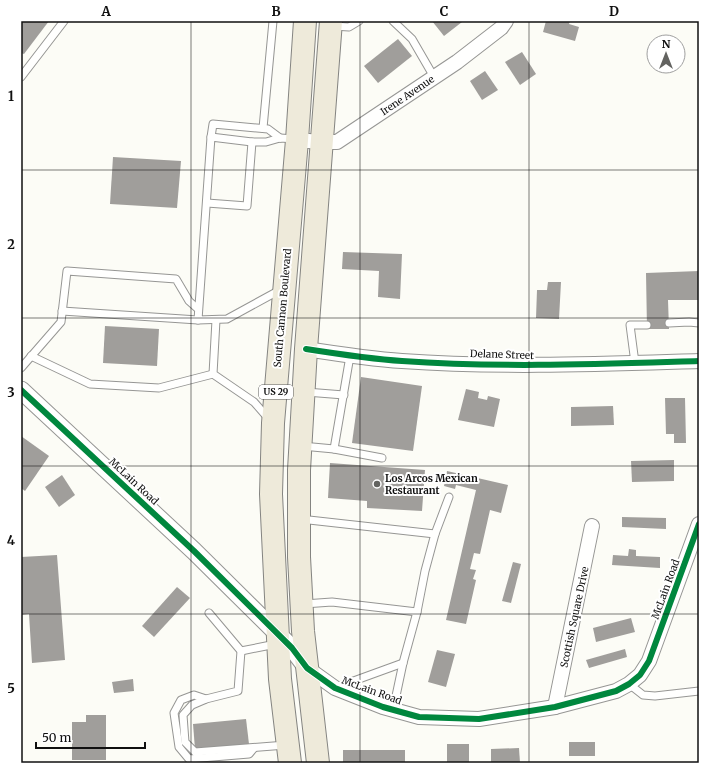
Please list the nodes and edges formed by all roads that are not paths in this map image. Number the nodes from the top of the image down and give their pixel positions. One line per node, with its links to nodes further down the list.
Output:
1 (64, 21): 8 (lane)
2 (273, 21): 10 (lane)
3 (305, 21): 12 (main road, South Cannon Boulevard / US 29)
4 (359, 21): 7 (lane)
5 (394, 21): 9 (lane)
6 (506, 21): 9 (street, Irene Avenue)
7 (330, 23): 14 (main road, US 29)
8 (21, 77)
9 (434, 77): 14 (street, Irene Avenue)
10 (263, 128): 11 (lane); 12 (lane)
11 (211, 137): 13 (lane); 15 (lane)
12 (288, 139): 13 (lane); 14 (street, Irene Avenue); 16 (main road, South Cannon Boulevard / US 29)
13 (252, 142): 15 (lane)
14 (320, 142): 24 (main road, US 29)
15 (207, 203): 17 (lane)
16 (284, 288): 20 (lane); 34 (main road, South Cannon Boulevard / US 29)
17 (198, 310): 18 (lane); 19 (lane)
18 (62, 311): 19 (lane); 25 (lane)
19 (198, 320): 20 (lane)
20 (216, 320): 30 (lane)
21 (699, 323): 22 (lane)
22 (669, 324)
23 (647, 325): 28 (lane)
24 (306, 349): 26 (street, Delane Street); 32 (main road, US 29)
25 (32, 356): 29 (lane); 30 (lane)
26 (350, 356): 28 (street, Delane Street); 33 (lane)
27 (699, 361): 28 (street, Delane Street)
28 (635, 363)
29 (21, 368)
30 (213, 374): 34 (lane)
31 (21, 390): 46 (street, McLain Road)
32 (303, 391): 33 (lane); 35 (main road, US 29)
33 (344, 395): 36 (lane)
34 (273, 424): 46 (main road, South Cannon Boulevard / US 29)
35 (301, 446): 36 (lane); 39 (main road, US 29)
36 (334, 449): 37 (lane)
37 (382, 458)
38 (449, 497): 42 (lane)
39 (300, 519): 42 (lane); 43 (main road, US 29)
40 (699, 524): 50 (street, McLain Road)
41 (592, 526): 54 (street, Scottish Square Drive)
42 (435, 534): 44 (lane)
43 (302, 604): 44 (lane); 49 (main road, US 29)
44 (417, 612): 48 (lane)
45 (209, 613): 47 (lane)
46 (277, 638): 47 (lane); 49 (street, McLain Road); 57 (main road, South Cannon Boulevard / US 29)
47 (241, 651): 53 (lane)
48 (403, 663): 51 (lane); 55 (lane)
49 (307, 668): 51 (street, McLain Road); 58 (main road, US 29)
50 (629, 684): 52 (lane); 54 (street, McLain Road)
51 (335, 688): 55 (street, McLain Road)
52 (699, 691)
53 (206, 699): 56 (lane); 56 (lane)
54 (555, 707): 55 (street, McLain Road)
55 (393, 710)
56 (254, 748): 57 (lane)
57 (289, 754)
58 (318, 763)

